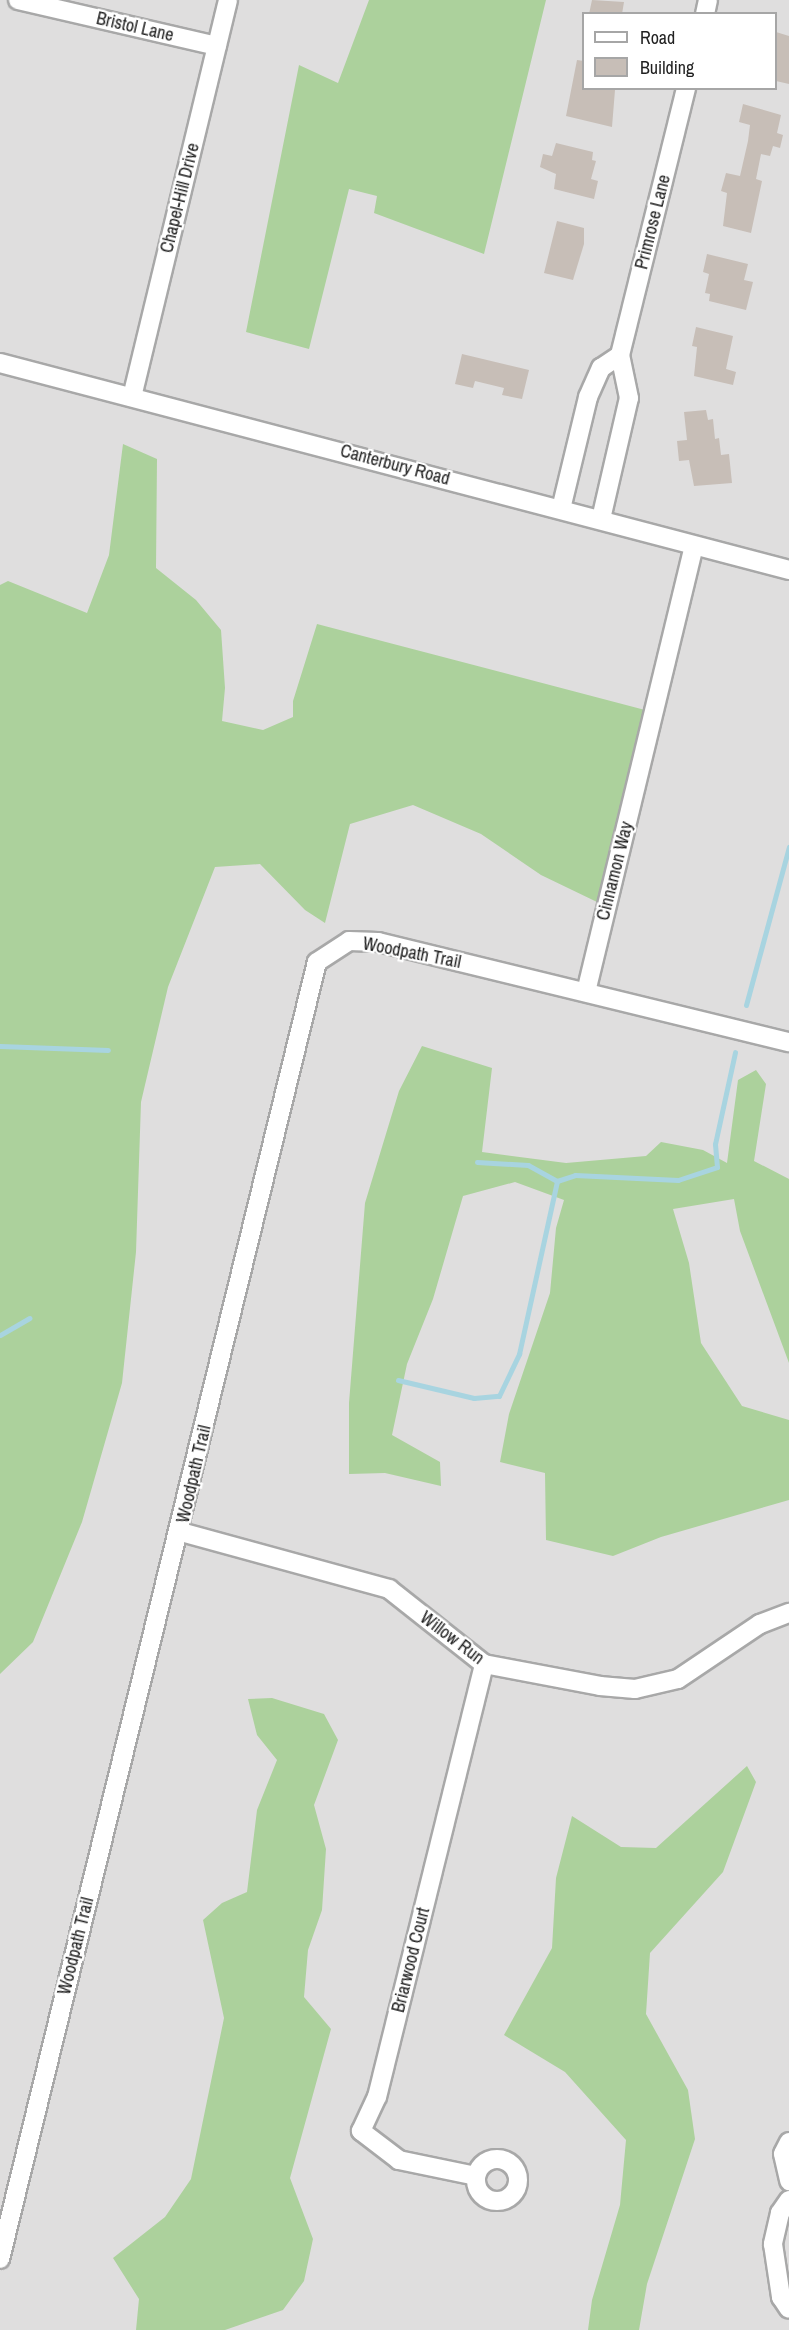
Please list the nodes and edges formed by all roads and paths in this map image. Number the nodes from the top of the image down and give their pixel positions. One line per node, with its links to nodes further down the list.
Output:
1 (18, 0): 3 (street, Bristol Lane)
2 (228, 0): 3 (street, Chapel-Hill Drive)
3 (217, 46): 7 (street, Chapel-Hill Drive)
4 (686, 90): 5 (street, Primrose Lane)
5 (620, 354): 8 (street); 9 (street, Primrose Lane)
6 (0, 363): 7 (street, Canterbury Road)
7 (132, 397): 8 (street, Canterbury Road)
8 (561, 509): 9 (street, Canterbury Road)
9 (601, 519): 10 (street, Canterbury Road)
10 (694, 546): 11 (street, Canterbury Road); 12 (street, Cinnamon Way)
11 (789, 570)
12 (586, 992): 13 (street); 14 (street, Woodpath Trail)
13 (789, 1042)
14 (181, 1532): 16 (street, Willow Run); 21 (street, Woodpath Trail)
15 (789, 1613): 16 (street, Willow Run)
16 (484, 1664): 18 (street, Briarwood Court)
17 (789, 2142): 19 (street)
18 (476, 2176)
19 (789, 2181)
20 (789, 2200): 22 (street)
21 (0, 2259)
22 (789, 2309)

